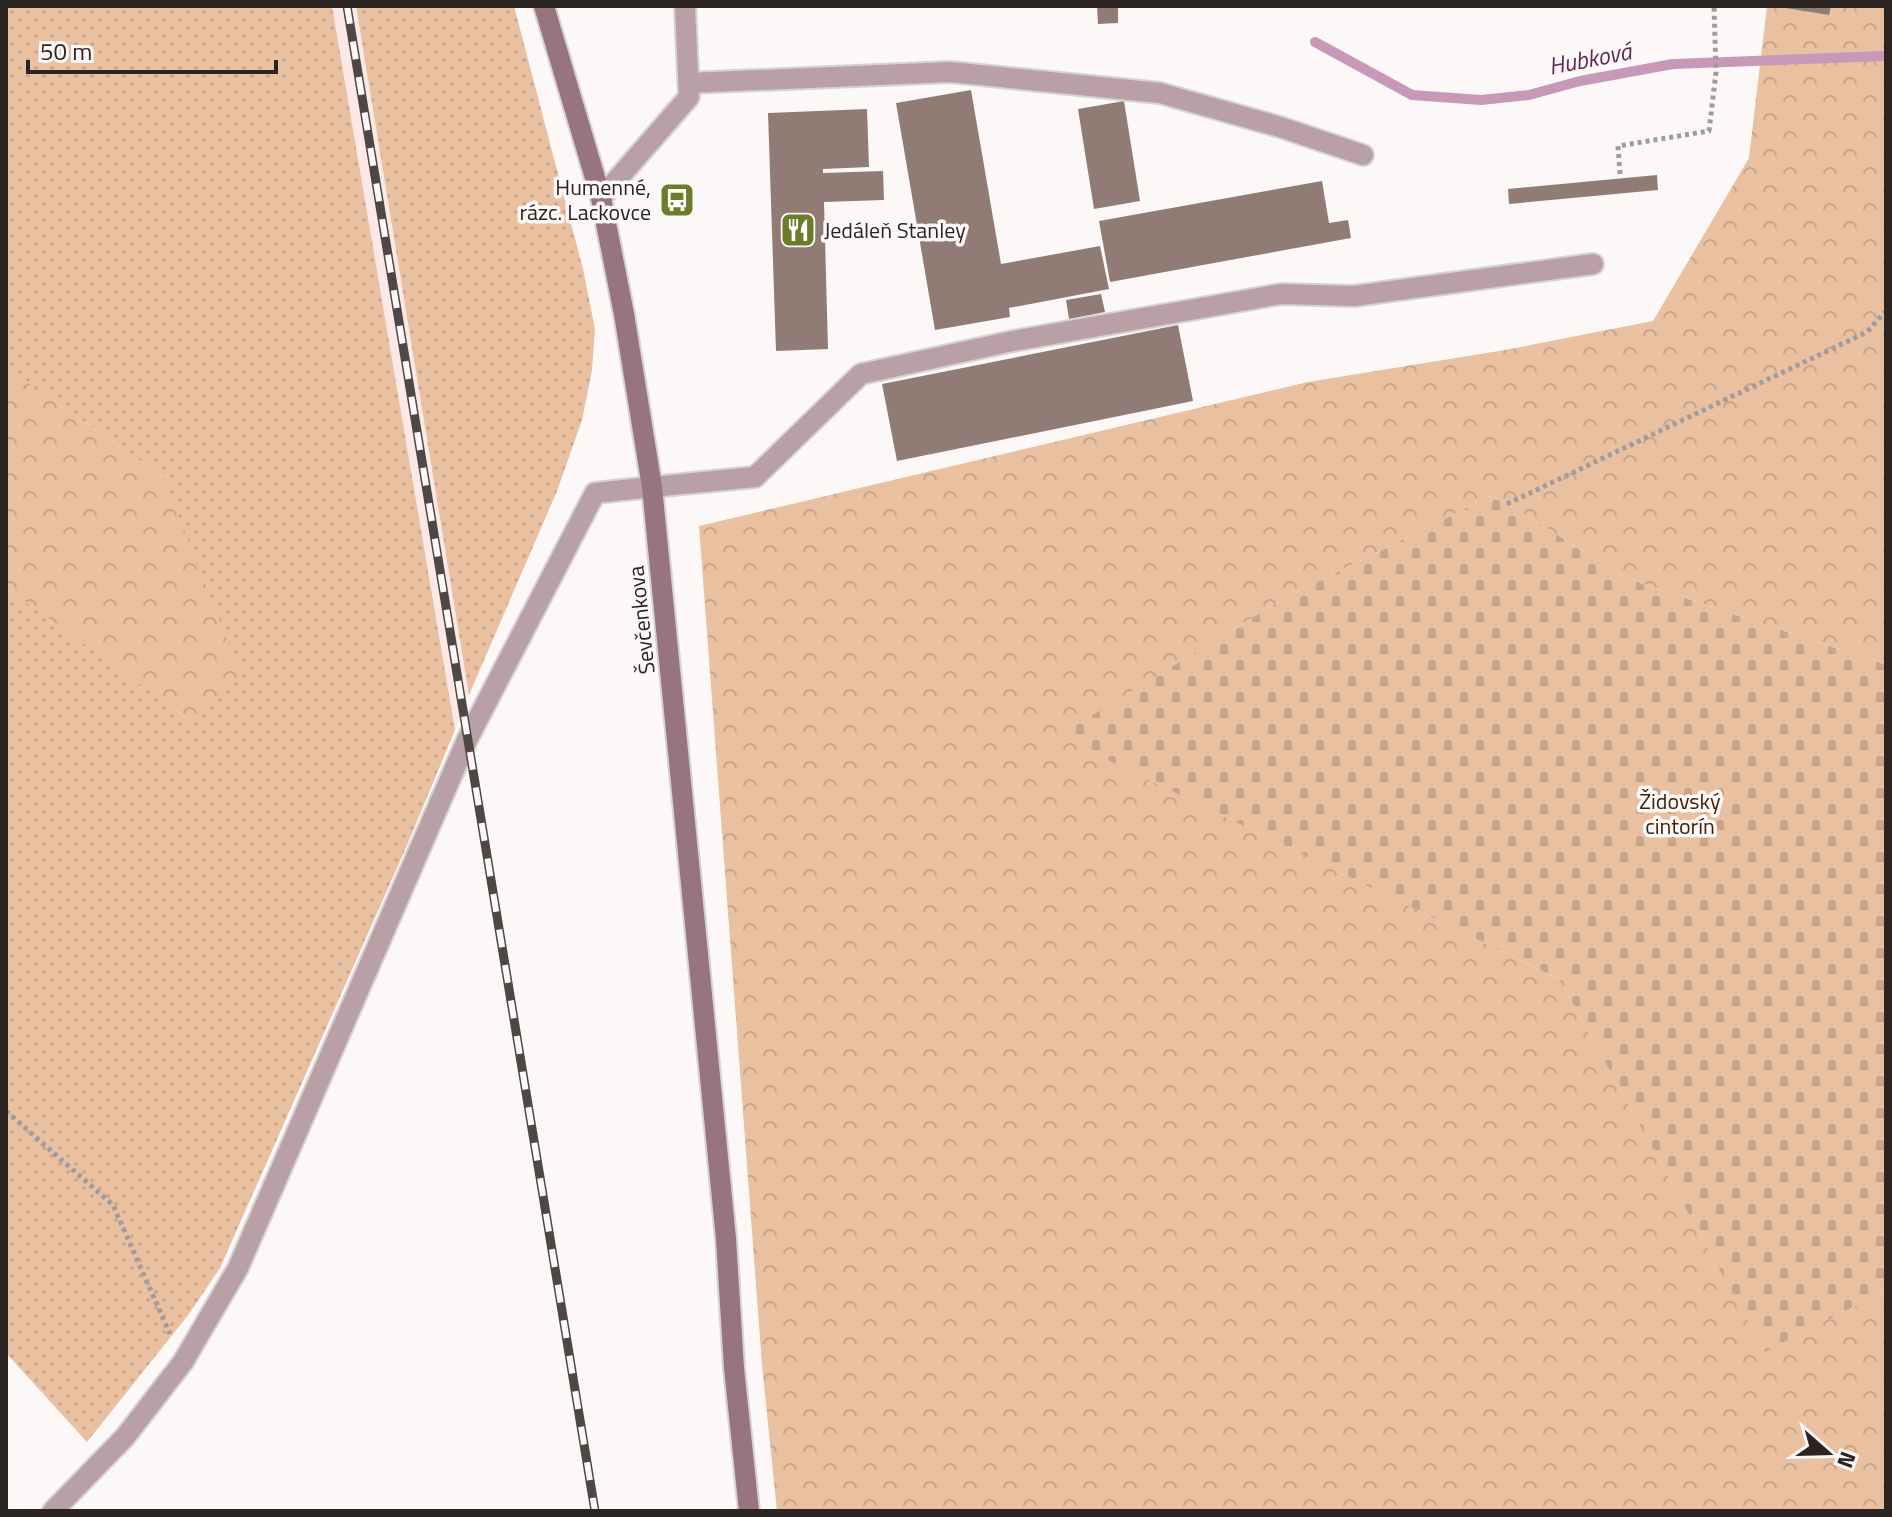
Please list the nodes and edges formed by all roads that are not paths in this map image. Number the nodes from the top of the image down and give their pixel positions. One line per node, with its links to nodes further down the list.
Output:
1 (544, 6): 5 (main road, Ševčenkova)
2 (685, 6): 3 (street)
3 (689, 83): 4 (street); 5 (street)
4 (1363, 155)
5 (601, 198): 7 (main road, Ševčenkova)
6 (1593, 264): 7 (street)
7 (652, 487): 8 (street); 9 (main road, Ševčenkova)
8 (53, 1511)
9 (749, 1511)

